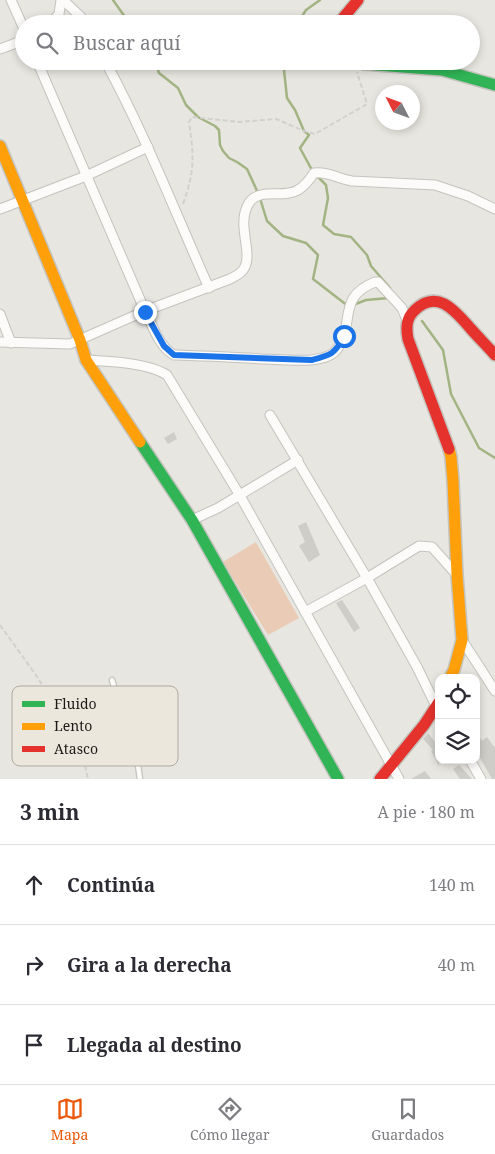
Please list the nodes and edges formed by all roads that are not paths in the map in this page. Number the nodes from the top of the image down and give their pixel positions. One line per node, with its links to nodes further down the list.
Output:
1 (12, 0): 4 (street)
2 (62, 0): 5 (street); 6 (street)
3 (358, 0): 7 (main road)
4 (18, 15)
5 (58, 15)
6 (79, 15)
7 (346, 15)
8 (15, 43): 9 (street)
9 (0, 49)
10 (41, 70): 16 (street)
11 (110, 70): 15 (street)
12 (442, 70): 13 (main road)
13 (495, 85)
14 (0, 146): 17 (main road)
15 (148, 147): 16 (street); 20 (street)
16 (86, 176): 17 (street); 21 (street)
17 (22, 200): 18 (street); 24 (main road)
18 (0, 209)
19 (495, 209): 20 (street)
20 (209, 288): 21 (street)
21 (145, 312): 23 (street); 24 (street)
22 (0, 314): 26 (street)
23 (410, 316): 27 (main road); 33 (main road)
24 (80, 340): 26 (street); 28 (main road)
25 (0, 342): 26 (street)
26 (11, 343)
27 (495, 355)
28 (86, 360): 31 (street); 32 (main road)
29 (270, 415): 30 (street)
30 (298, 460): 31 (street); 34 (street)
31 (239, 494): 32 (street); 35 (street)
32 (192, 520): 47 (main road)
33 (457, 575): 34 (street); 36 (main road)
34 (367, 578): 35 (street); 41 (street)
35 (305, 612): 45 (street)
36 (462, 640): 37 (main road); 40 (street)
37 (452, 674)
38 (112, 680): 39 (lane)
39 (114, 686)
40 (495, 690)
41 (435, 701)
42 (435, 711): 45 (main road)
43 (473, 764): 50 (street)
44 (138, 766): 46 (lane)
45 (391, 766): 48 (main road); 49 (street)
46 (140, 779)
47 (338, 779)
48 (380, 779)
49 (399, 779)
50 (482, 779)

